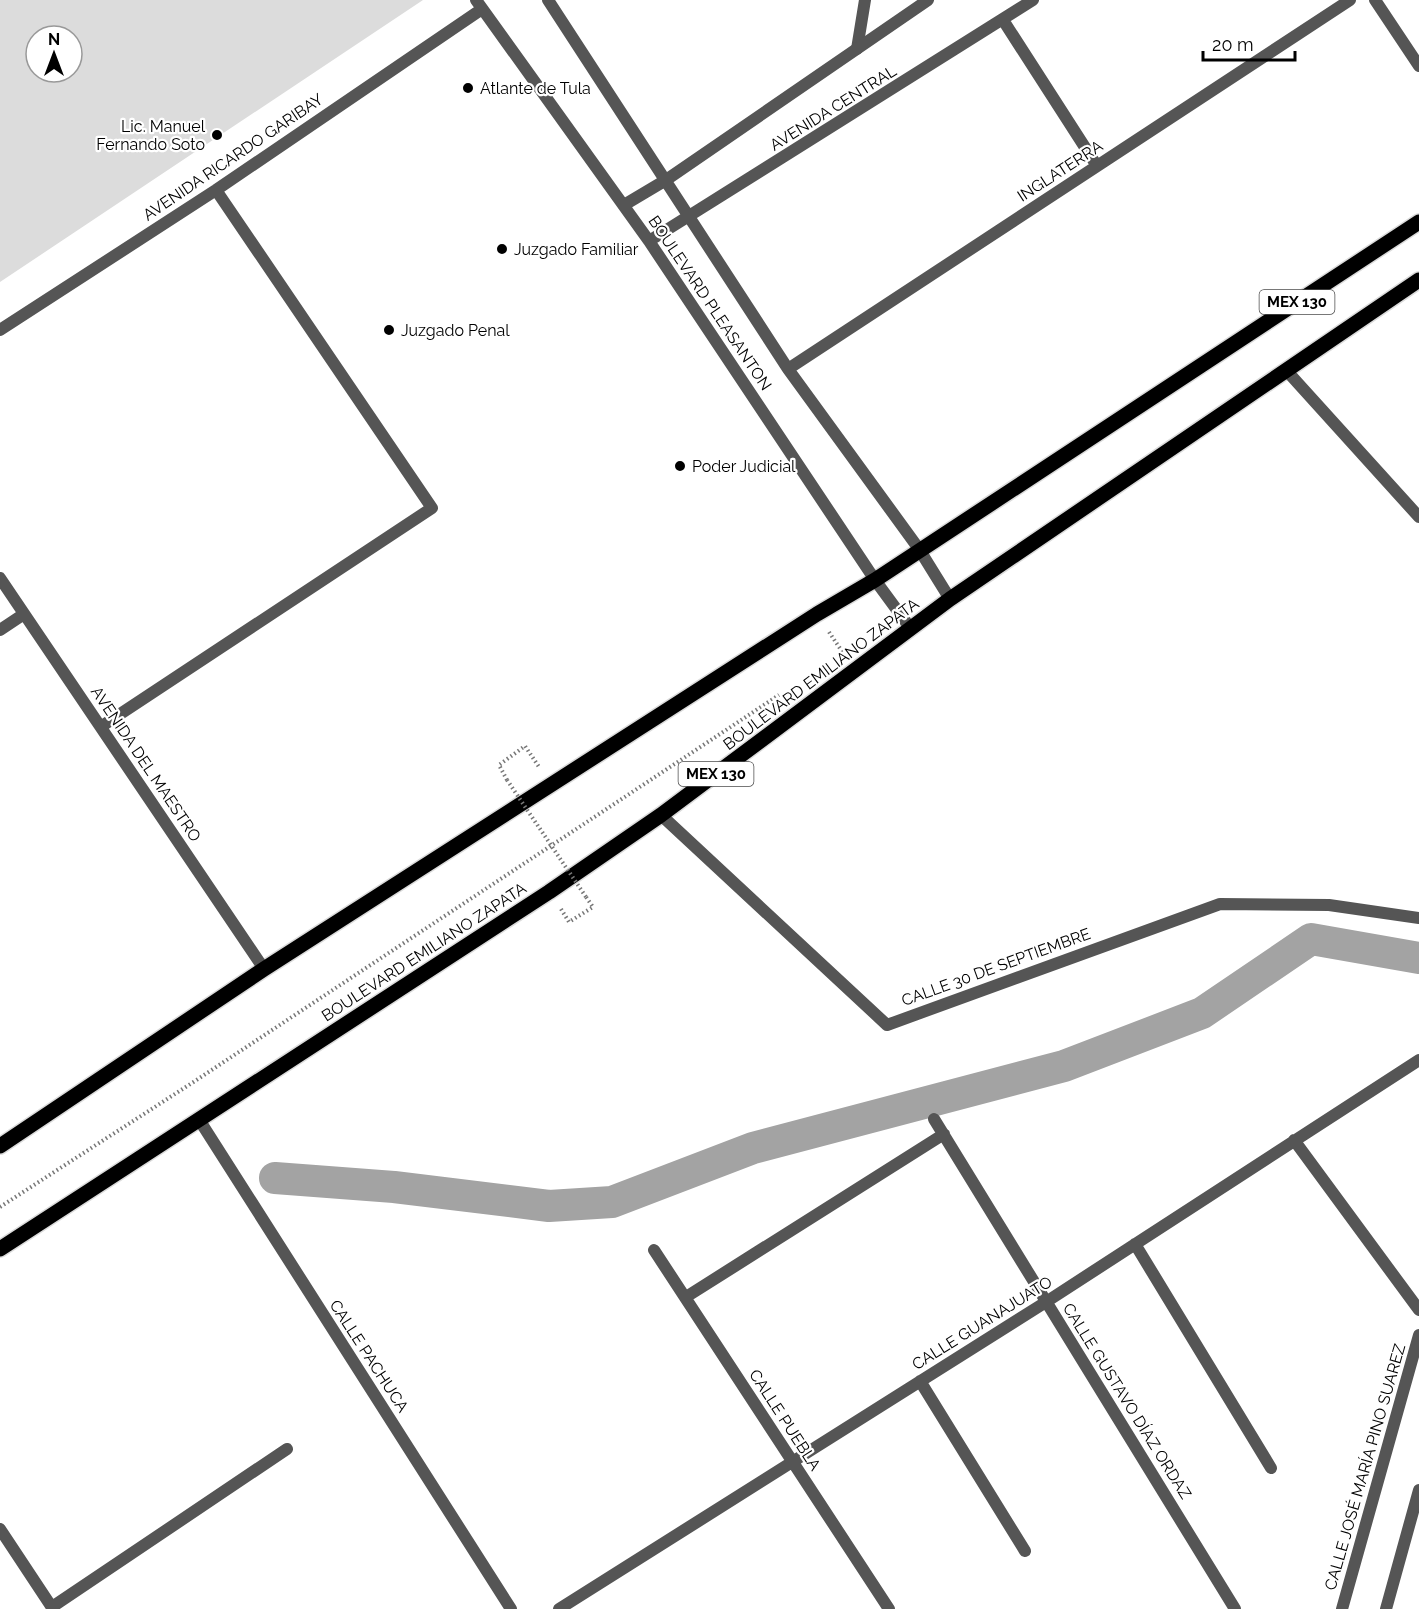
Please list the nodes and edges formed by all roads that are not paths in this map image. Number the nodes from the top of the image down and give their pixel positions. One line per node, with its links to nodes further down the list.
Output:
1 (548, 0): 12 (street, BOULEVARD PLEASANTON)
2 (865, 0): 9 (street)
3 (928, 0): 9 (street, AVENIDA CENTRAL)
4 (1033, 0): 8 (street, AVENIDA CENTRAL)
5 (1350, 0): 11 (street, INGLATERRA)
6 (1375, 0): 10 (street)
7 (479, 5): 13 (street, AVENIDA RICARDO GARIBAY); 14 (street, BOULEVARD PLEASANTON)
8 (1003, 20): 11 (street); 15 (street, AVENIDA CENTRAL)
9 (857, 49): 12 (street, AVENIDA CENTRAL)
10 (1419, 66)
11 (1097, 166): 20 (street, INGLATERRA)
12 (666, 180): 14 (street, AVENIDA CENTRAL); 15 (street, BOULEVARD PLEASANTON)
13 (216, 190): 19 (street, AVENIDA RICARDO GARIBAY); 30 (street)
14 (624, 205): 17 (street, BOULEVARD PLEASANTON)
15 (690, 217): 17 (street, AVENIDA CENTRAL); 20 (street, BOULEVARD PLEASANTON)
16 (1419, 222): 23 (main road, MEX 130)
17 (649, 241): 25 (street, BOULEVARD PLEASANTON)
18 (1419, 280): 21 (main road, BOULEVARD EMILIANO ZAPATA / MEX 130)
19 (0, 330)
20 (788, 369): 23 (street, BOULEVARD PLEASANTON)
21 (1286, 370): 22 (street); 26 (main road, BOULEVARD EMILIANO ZAPATA / MEX 130)
22 (1419, 517)
23 (919, 549): 25 (main road, MEX 130); 26 (street, BOULEVARD PLEASANTON)
24 (0, 578): 27 (street, AVENIDA DEL MAESTRO)
25 (875, 580): 28 (street, BOULEVARD PLEASANTON); 33 (main road, MEX 130)
26 (950, 599): 28 (main road, BOULEVARD EMILIANO ZAPATA / MEX 130)
27 (24, 614): 29 (street); 30 (street, AVENIDA DEL MAESTRO)
28 (911, 629): 31 (main road, BOULEVARD EMILIANO ZAPATA / MEX 130)
29 (0, 630)
30 (102, 726): 33 (street, AVENIDA DEL MAESTRO)
31 (661, 814): 32 (street, CALLE 30 DE SEPTIEMBRE); 36 (main road, BOULEVARD EMILIANO ZAPATA / MEX 130)
32 (1416, 915)
33 (264, 969): 39 (main road, MEX 130)
34 (1419, 1060): 38 (street, CALLE GUANAJUATO)
35 (934, 1119): 37 (street, CALLE GUSTAVO DÍAZ ORDAZ)
36 (200, 1121): 41 (main road, BOULEVARD EMILIANO ZAPATA / MEX 130); 55 (street, CALLE PACHUCA)
37 (944, 1134): 43 (street); 44 (street, CALLE GUSTAVO DÍAZ ORDAZ)
38 (1294, 1140): 40 (street, CALLE GUANAJUATO); 45 (street)
39 (0, 1146)
40 (1136, 1244): 44 (street, CALLE GUANAJUATO); 50 (street)
41 (0, 1249)
42 (654, 1250): 43 (street, CALLE PUEBLA)
43 (686, 1297): 49 (street, CALLE PUEBLA)
44 (1046, 1302): 47 (street, CALLE GUANAJUATO); 58 (street, CALLE GUSTAVO DÍAZ ORDAZ)
45 (1419, 1310)
46 (1419, 1335): 59 (street, CALLE JOSÉ MARÍA PINO SUAREZ)
47 (920, 1381): 49 (street, CALLE GUANAJUATO); 53 (street)
48 (287, 1449): 54 (street)
49 (792, 1461): 56 (street, CALLE GUANAJUATO); 57 (street, CALLE PUEBLA)
50 (1271, 1468)
51 (1419, 1490): 60 (street)
52 (0, 1528): 54 (street)
53 (1025, 1551)
54 (53, 1608)
55 (511, 1609)
56 (559, 1609)
57 (889, 1609)
58 (1235, 1609)
59 (1342, 1609)
60 (1386, 1609)

